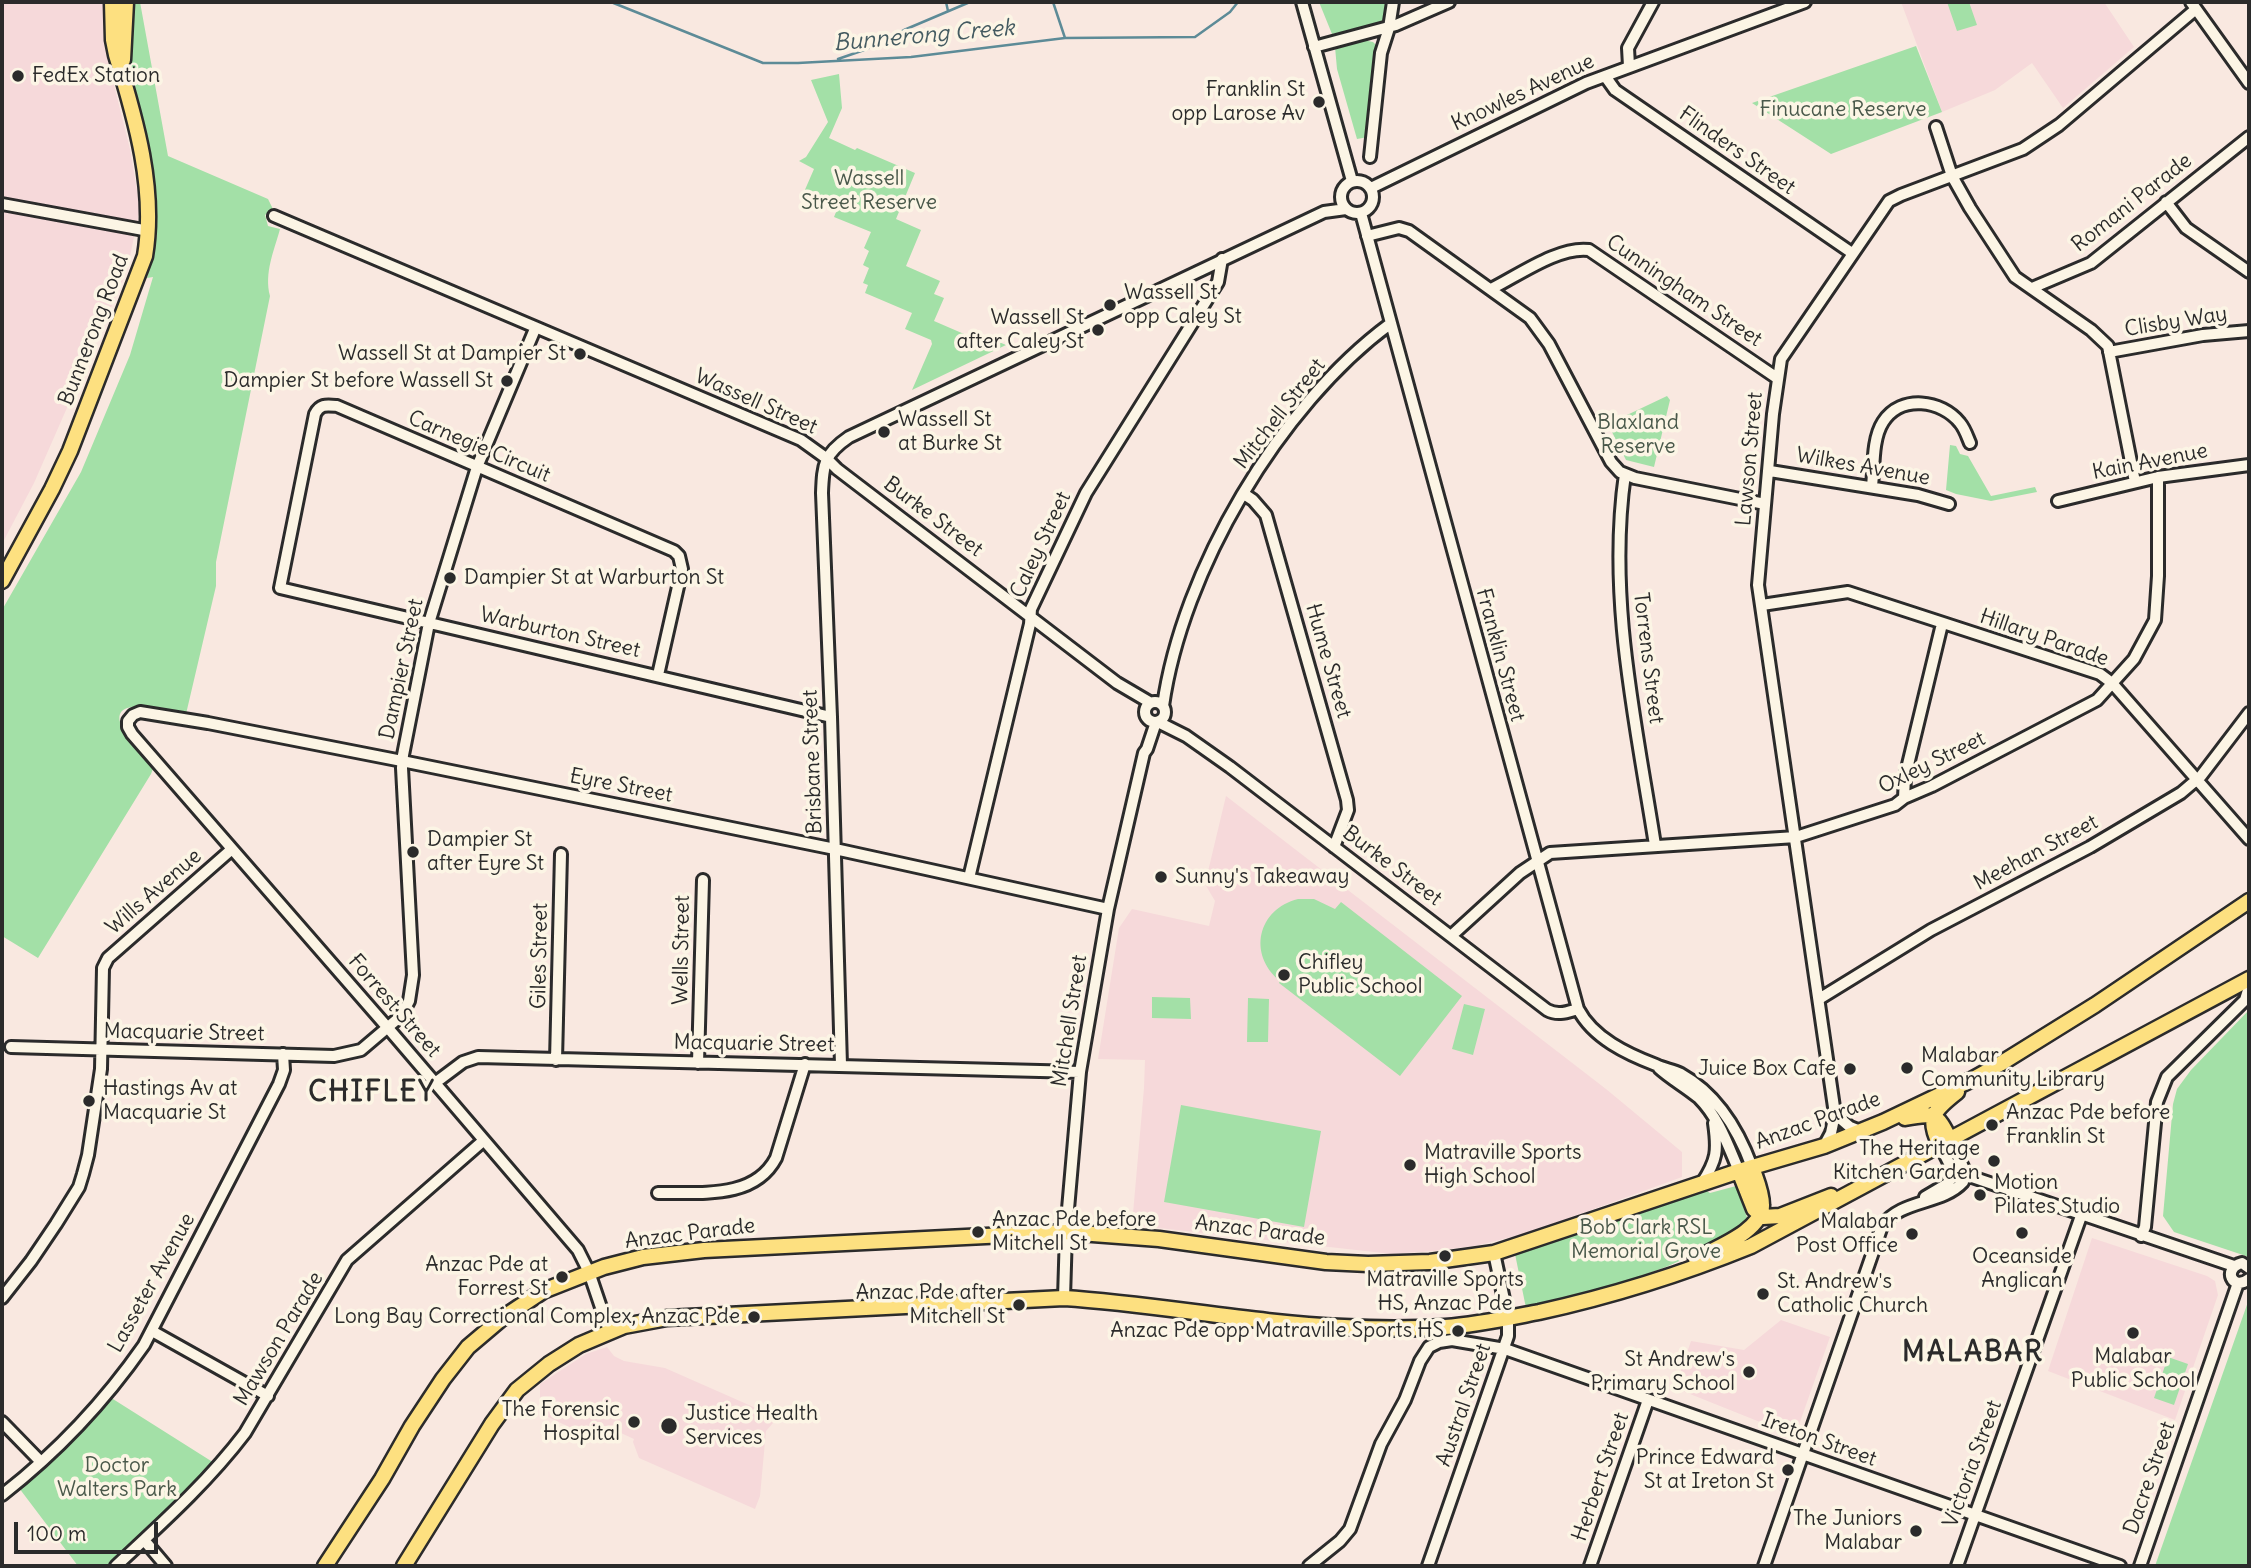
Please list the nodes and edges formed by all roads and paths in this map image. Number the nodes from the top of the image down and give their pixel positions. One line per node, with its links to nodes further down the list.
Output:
1 (112, 2): 13 (main road, Bunnerong Road)
2 (126, 2): 13 (main road, Bunnerong Road)
3 (1302, 2): 10 (street)
4 (1393, 2): 9 (street)
5 (1449, 2): 9 (street)
6 (1653, 2): 11 (street, Knowles Avenue)
7 (1805, 2): 11 (street)
8 (2192, 4): 14 (street); 18 (street, Lawson Street)
9 (1389, 28): 10 (street); 17 (street)
10 (1314, 47): 19 (street)
11 (1629, 66): 12 (street, Knowles Avenue)
12 (1605, 76): 20 (street, Knowles Avenue); 30 (street, Flinders Street)
13 (123, 77): 28 (main road, Bunnerong Road)
14 (2249, 83)
15 (1936, 127): 18 (street)
16 (2249, 137): 22 (street, Romani Parade)
17 (1370, 157)
18 (1952, 176): 30 (street, Lawson Street); 33 (street)
19 (1352, 181): 20 (street); 21 (street)
20 (1371, 188): 26 (street)
21 (1340, 196): 24 (street); 25 (street, Wassell Street)
22 (2166, 202): 32 (street); 33 (street, Romani Parade)
23 (2, 204): 28 (street)
24 (1346, 209): 25 (street, Wassell Street); 26 (street)
25 (1324, 212): 31 (street, Wassell Street)
26 (1361, 213): 29 (street, Franklin Street)
27 (274, 216): 36 (street, Wassell Street)
28 (149, 231): 53 (main road, Bunnerong Road)
29 (1367, 236): 34 (street); 35 (street, Franklin Street)
30 (1852, 253): 39 (street, Lawson Street)
31 (1222, 259): 41 (street, Wassell Street); 56 (street, Caley Street)
32 (2249, 272)
33 (2032, 288): 38 (street)
34 (1491, 289): 39 (street, Cunningham Street); 45 (street)
35 (1390, 324): 49 (street, Mitchell Street); 75 (street, Franklin Street)
36 (536, 328): 41 (street, Wassell Street); 43 (street, Dampier Street)
37 (2249, 331): 38 (street, Clisby Way)
38 (2109, 352): 47 (street)
39 (1777, 378): 44 (street, Lawson Street)
40 (1969, 443): 48 (street)
41 (826, 457): 56 (street, Burke Street); 63 (street, Brisbane Street)
42 (2249, 465): 46 (street, Kain Avenue)
43 (477, 467): 54 (street, Carnegie Circuit); 57 (street, Dampier Street); 59 (street, Carnegie Circuit)
44 (1770, 471): 48 (street, Wilkes Avenue); 51 (street, Lawson Street)
45 (1625, 474): 51 (street); 70 (street, Torrens Street)
46 (2158, 477): 47 (street, Kain Avenue); 60 (street, Oxley Street)
47 (2135, 482): 50 (street, Kain Avenue)
48 (1872, 487): 52 (street, Wilkes Avenue)
49 (1244, 494): 61 (street, Mitchell Street); 71 (street, Hume Street)
50 (2058, 501)
51 (1765, 504): 55 (street, Lawson Street)
52 (1949, 504)
53 (2, 581)
54 (280, 587): 57 (street, Warburton Street)
55 (1762, 605): 58 (street, Hillary Parade); 68 (street, Lawson Street)
56 (1030, 615): 61 (street, Burke Street); 76 (street, Caley Street)
57 (429, 623): 59 (street, Warburton Street); 65 (street, Dampier Street)
58 (1942, 624): 60 (street, Hillary Parade); 67 (street)
59 (657, 676): 63 (street, Warburton Street)
60 (2112, 683): 66 (street, Hillary Parade); 67 (street, Oxley Street)
61 (1155, 712): 71 (street, Burke Street); 79 (street, Mitchell Street)
62 (2249, 713): 66 (street, Meehan Street)
63 (831, 717): 73 (street, Brisbane Street)
64 (128, 720): 65 (street, Eyre Street); 72 (street, Forrest Street)
65 (402, 761): 73 (street, Eyre Street); 85 (street, Dampier Street)
66 (2197, 779): 69 (street, Hillary Parade); 83 (street, Meehan Street)
67 (1904, 798): 68 (street, Oxley Street)
68 (1796, 837): 70 (street, Oxley Street); 83 (street, Lawson Street)
69 (2249, 839)
70 (1655, 845): 75 (street, Oxley Street)
71 (1334, 847): 80 (street, Burke Street)
72 (232, 849): 85 (street, Forrest Street); 87 (street, Wills Avenue)
73 (835, 849): 76 (street, Eyre Street); 92 (street, Brisbane Street)
74 (561, 854): 89 (street, Giles Street)
75 (1536, 861): 80 (street); 84 (street, Franklin Street)
76 (969, 878): 79 (street, Eyre Street)
77 (703, 880): 90 (street, Wells Street)
78 (2249, 901): 95 (main road, Anzac Parade)
79 (1108, 909): 94 (street, Mitchell Street)
80 (1451, 936): 84 (street, Burke Street)
81 (2249, 979): 103 (main road)
82 (2249, 987): 115 (street)
83 (1819, 999): 97 (street, Lawson Street)
84 (1578, 1009): 93 (street, Franklin Street)
85 (388, 1028): 88 (street, Macquarie Street); 96 (street, Forrest Street)
86 (11, 1047): 87 (street, Macquarie Street)
87 (101, 1050): 88 (street, Macquarie Street); 122 (street, Wills Avenue)
88 (283, 1054): 125 (street, Lasseter Avenue)
89 (556, 1060): 90 (street, Macquarie Street); 96 (street, Macquarie Street)
90 (698, 1063): 91 (street, Macquarie Street)
91 (805, 1064): 92 (street, Macquarie Street); 110 (street)
92 (841, 1065): 94 (street, Macquarie Street)
93 (1658, 1066): 98 (street, Franklin Street); 105 (street, Franklin Street)
94 (1080, 1072): 114 (street, Mitchell Street)
95 (1973, 1079): 99 (main road); 100 (main road, Anzac Parade)
96 (435, 1083): 102 (street, Forrest Street)
97 (1835, 1114): 101 (street); 104 (street, Lawson Street)
98 (1712, 1115): 105 (street, Franklin Street); 108 (street)
99 (1934, 1115): 100 (main road); 103 (main road)
100 (1883, 1122): 101 (main road, Anzac Parade)
101 (1860, 1131): 104 (main road, Anzac Parade)
102 (483, 1140): 119 (street, Forrest Street); 128 (street, Mawson Parade)
103 (1945, 1143): 106 (street); 107 (street); 109 (main road)
104 (1824, 1146): 105 (main road, Anzac Parade)
105 (1746, 1169): 108 (main road, Anzac Parade); 112 (main road)
106 (1952, 1176): 107 (street); 111 (street)
107 (1965, 1177): 111 (street); 113 (street)
108 (1702, 1183): 116 (main road, Anzac Parade)
109 (1866, 1185): 112 (main road); 120 (main road)
110 (658, 1193)
111 (1917, 1203): 131 (street)
112 (1760, 1215): 120 (main road)
113 (2081, 1216): 115 (street); 134 (street, Victoria Street)
114 (1066, 1232): 116 (main road, Anzac Parade); 119 (main road, Anzac Parade); 123 (street, Mitchell Street)
115 (2141, 1236): 117 (street)
116 (1494, 1253): 124 (street, Austral Street)
117 (2234, 1266): 118 (street); 121 (street)
118 (2249, 1268)
119 (589, 1272): 126 (street, Forrest Street); 138 (main road, Anzac Parade)
120 (1674, 1275): 124 (main road)
121 (2244, 1281): 146 (street, Dacre Street)
122 (2, 1298)
123 (1064, 1298): 124 (main road); 126 (main road)
124 (1508, 1318): 127 (street, Austral Street)
125 (152, 1331): 128 (street); 132 (street, Lasseter Avenue)
126 (609, 1331): 139 (main road)
127 (1505, 1349): 129 (street, Ireton Street); 140 (street, Ireton Street); 141 (street, Austral Street)
128 (268, 1396): 135 (street, Mawson Parade)
129 (1648, 1400): 131 (street, Ireton Street); 142 (street, Herbert Street)
130 (2, 1422): 132 (street)
131 (1803, 1455): 134 (street, Ireton Street); 143 (street)
132 (41, 1462): 133 (street, Lasseter Avenue)
133 (2, 1494)
134 (1975, 1515): 144 (street, Victoria Street); 145 (street, Ireton Street)
135 (144, 1540): 136 (street, Mawson Parade); 137 (street)
136 (116, 1566)
137 (166, 1566)
138 (325, 1566)
139 (404, 1566)
140 (1309, 1566)
141 (1428, 1566)
142 (1590, 1566)
143 (1764, 1566)
144 (1957, 1566)
145 (2120, 1566)
146 (2140, 1566)

